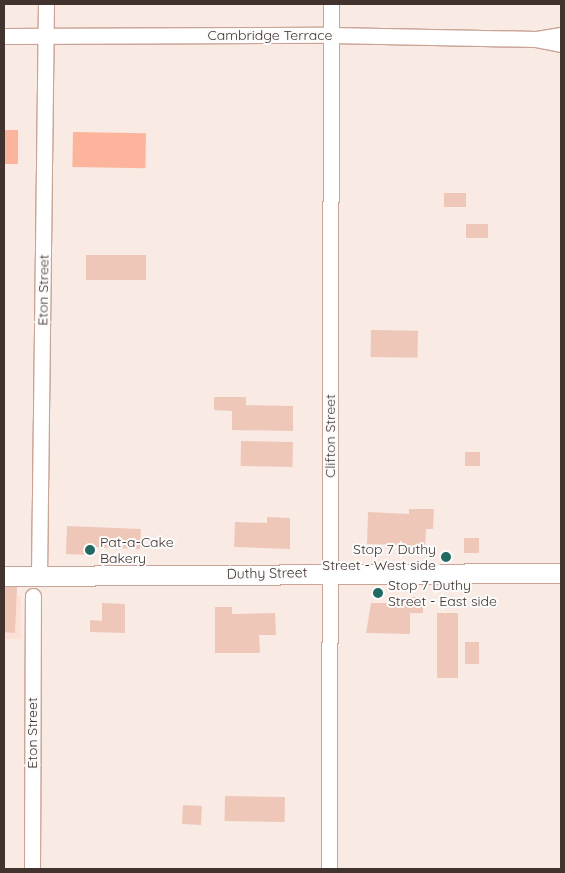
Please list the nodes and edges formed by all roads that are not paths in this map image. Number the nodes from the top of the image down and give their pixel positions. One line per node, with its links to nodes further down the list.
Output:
1 (46, 4): 6 (street, Eton Street)
2 (331, 4): 3 (street, Clifton Street)
3 (331, 34): 6 (street, Cambridge Terrace); 7 (street, Cambridge Terrace); 9 (street, Clifton Street)
4 (561, 34): 7 (street, Cambridge Terrace)
5 (4, 36): 6 (street, Cambridge Terrace)
6 (46, 36): 12 (street, Eton Street)
7 (535, 39): 8 (street, Cambridge Terrace)
8 (561, 44)
9 (329, 572): 10 (street, Duthy Street); 12 (street, Duthy Street); 15 (street, Clifton Street)
10 (561, 574)
11 (4, 576): 12 (street, Duthy Street)
12 (40, 576)
13 (33, 596): 14 (street, Eton Street)
14 (32, 869)
15 (329, 869)

